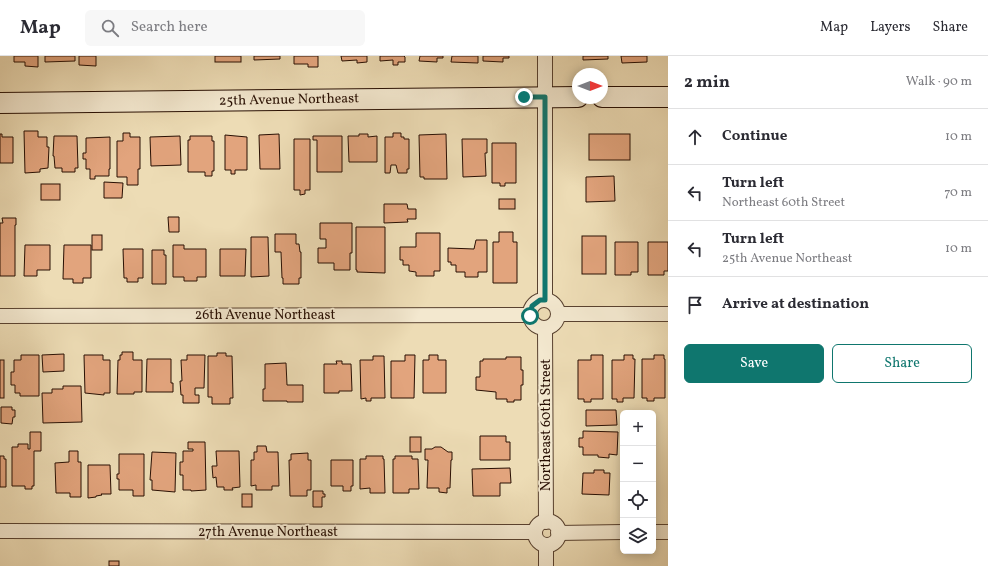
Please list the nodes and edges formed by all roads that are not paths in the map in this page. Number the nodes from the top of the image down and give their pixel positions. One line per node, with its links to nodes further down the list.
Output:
1 (545, 56): 2 (street)
2 (545, 97): 3 (main road, 25th Avenue Northeast); 6 (main road, 25th Avenue Northeast); 7 (street)
3 (572, 97)
4 (608, 97): 5 (main road)
5 (668, 97)
6 (0, 103)
7 (545, 300): 8 (street); 10 (street)
8 (559, 314): 9 (street); 12 (street)
9 (668, 314)
10 (530, 315): 11 (street, 26th Avenue Northeast); 12 (street)
11 (0, 316)
12 (545, 329): 13 (street, Northeast 60th Street)
13 (546, 522): 15 (street); 19 (street)
14 (0, 531): 15 (street, 27th Avenue Northeast)
15 (535, 532): 20 (street)
16 (620, 532): 19 (street)
17 (656, 532): 18 (street)
18 (668, 532)
19 (558, 533): 20 (street)
20 (546, 544): 21 (street)
21 (546, 566)

